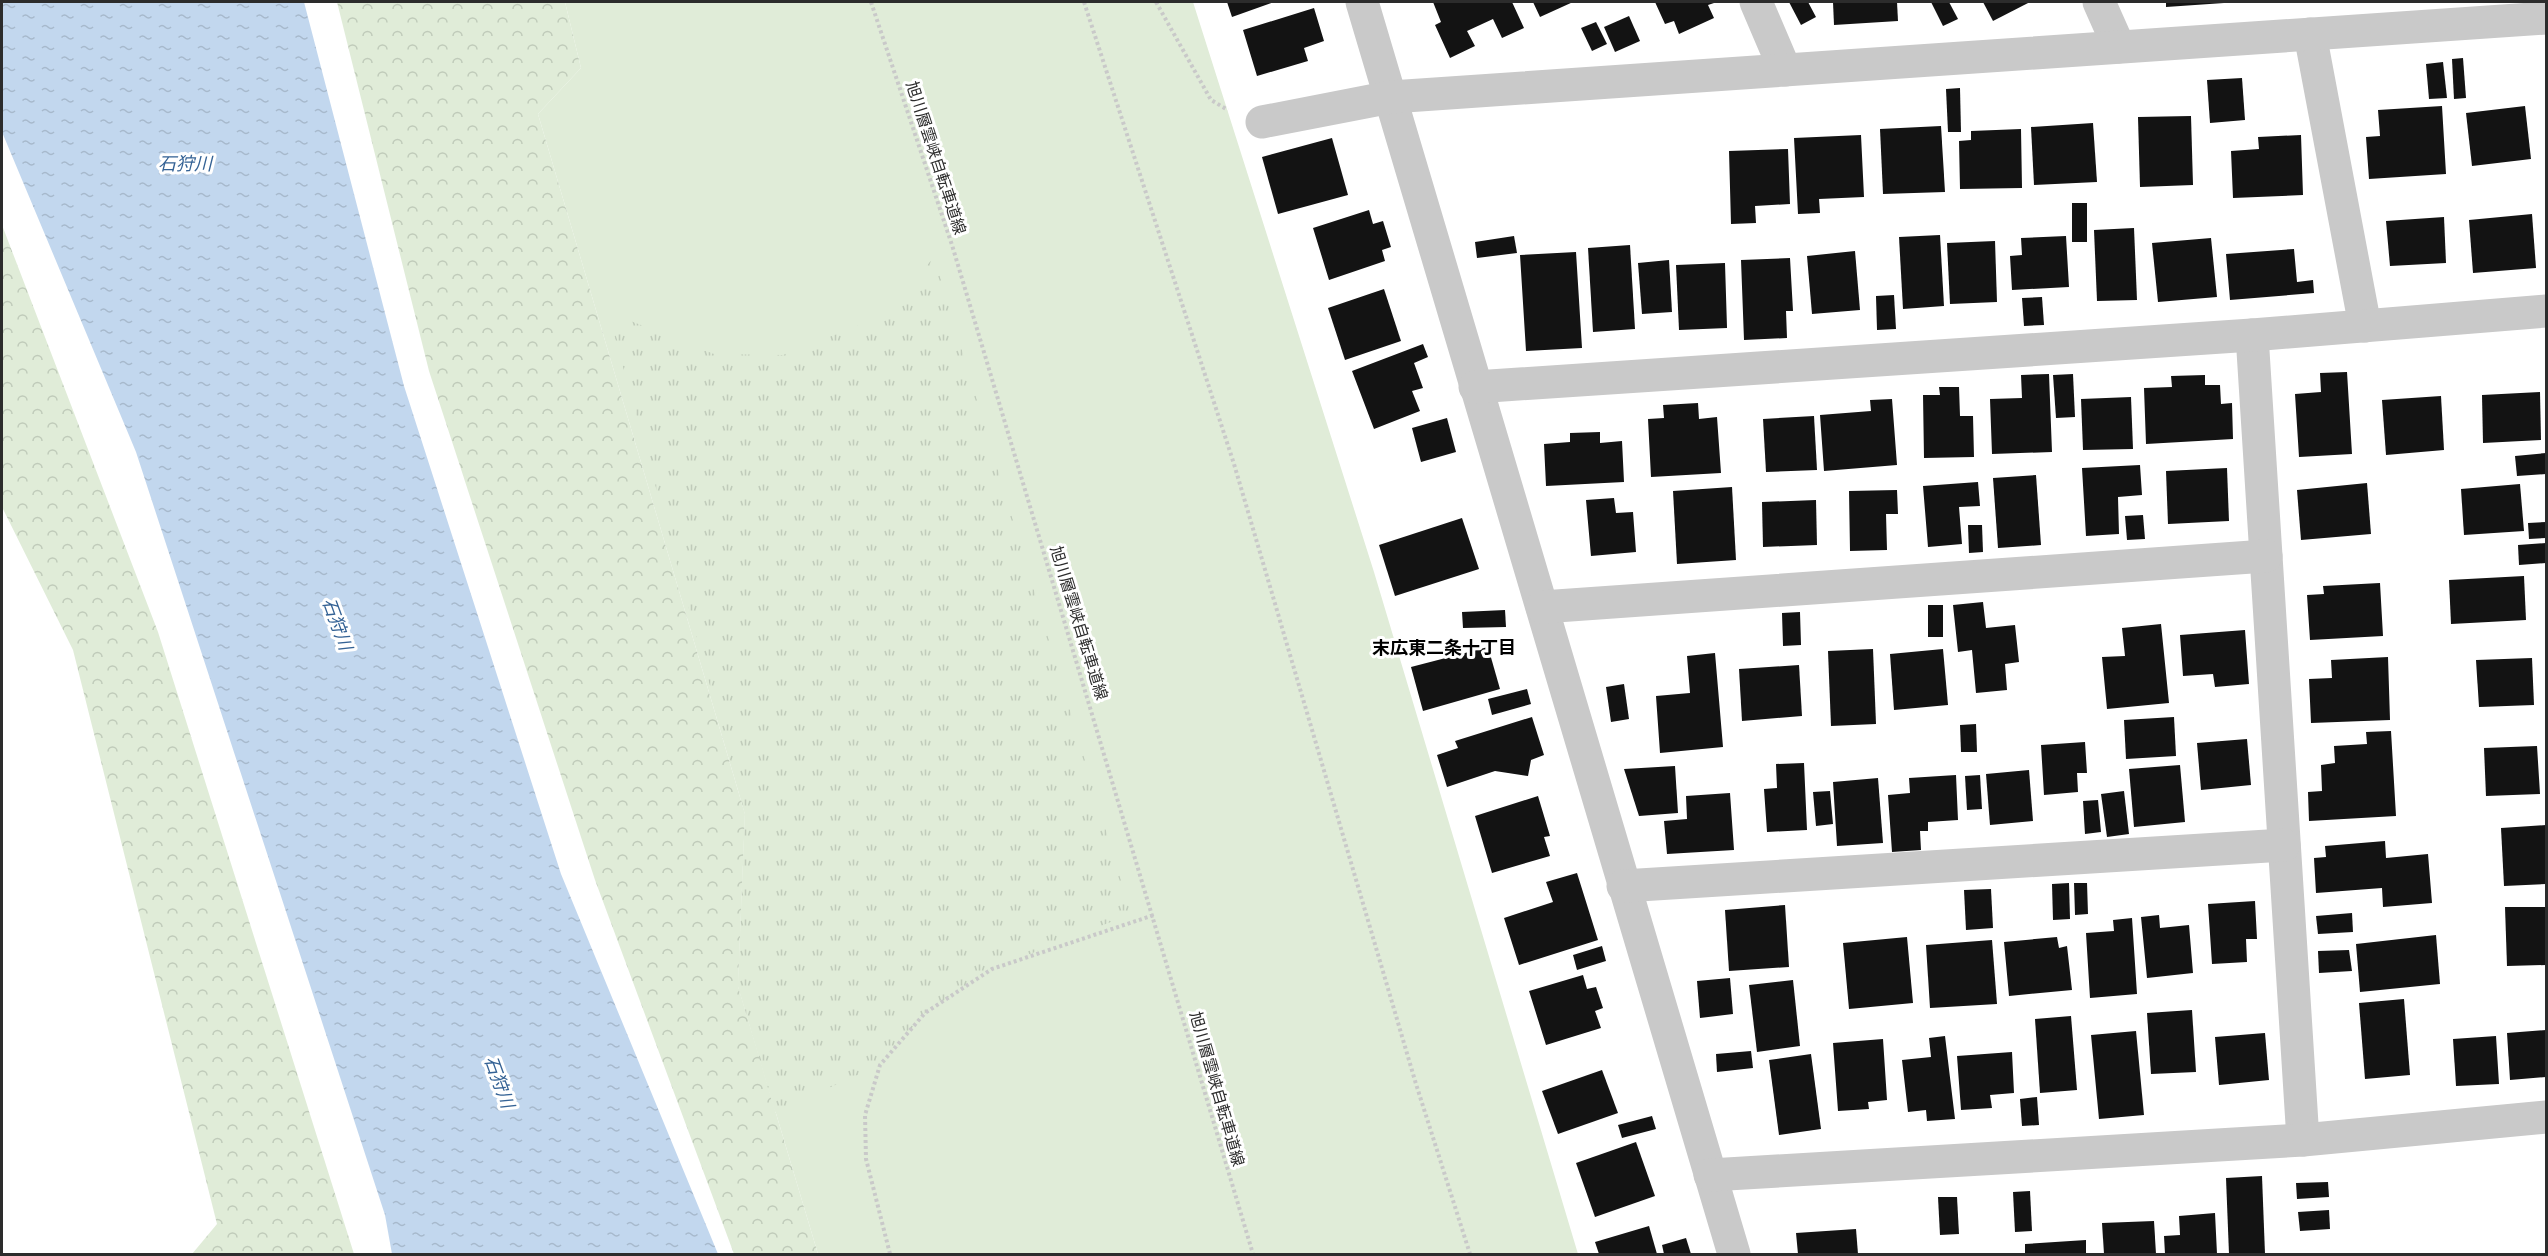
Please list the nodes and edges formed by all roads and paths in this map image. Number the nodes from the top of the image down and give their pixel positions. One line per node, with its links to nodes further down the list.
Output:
1 (871, 2): 23 (path, 旭川層雲峡自転車道線)
2 (1084, 2): 29 (path)
3 (1156, 2): 14 (path)
4 (1362, 2): 13 (street)
5 (1756, 2): 12 (street)
6 (2098, 2): 11 (street)
7 (2546, 2): 8 (street)
8 (2547, 8)
9 (2547, 18): 10 (street)
10 (2310, 34): 11 (street); 16 (street)
11 (2119, 47): 12 (street)
12 (1785, 70): 13 (street)
13 (1391, 98): 14 (street); 18 (street)
14 (1262, 122)
15 (2547, 311): 16 (street)
16 (2366, 326): 17 (street)
17 (2252, 335): 18 (street); 19 (street)
18 (1475, 387): 20 (street)
19 (2266, 556): 20 (street); 21 (street)
20 (1542, 608): 22 (street)
21 (2284, 845): 22 (street); 25 (street)
22 (1623, 886): 26 (street)
23 (1154, 915): 27 (path); 28 (path, 旭川層雲峡自転車道線)
24 (2547, 1117): 25 (street)
25 (2303, 1140): 26 (street)
26 (1710, 1176): 30 (street)
27 (891, 1254)
28 (1253, 1254)
29 (1470, 1254)
30 (1734, 1254)

